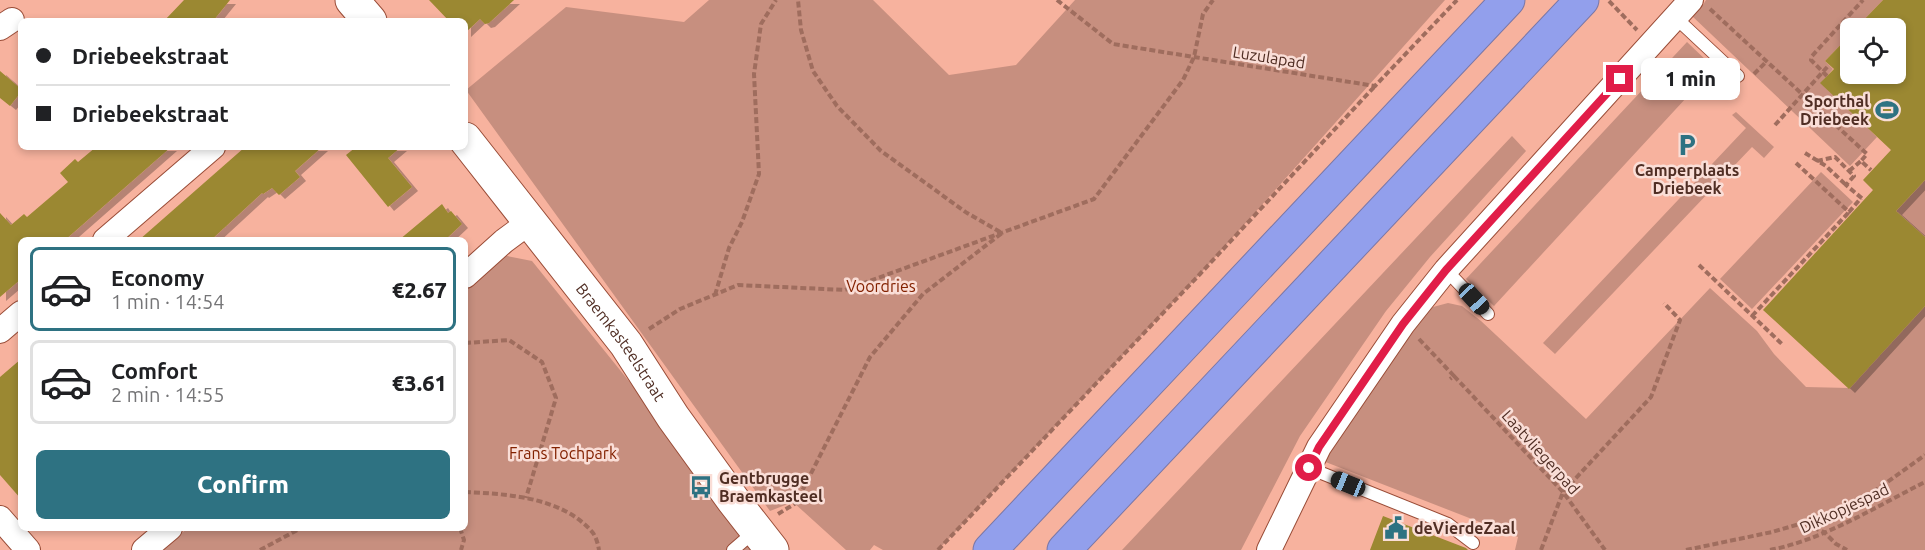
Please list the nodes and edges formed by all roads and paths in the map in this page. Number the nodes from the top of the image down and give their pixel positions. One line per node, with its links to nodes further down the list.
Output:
1 (776, 0): 36 (path)
2 (798, 0): 31 (path)
3 (1057, 0): 12 (path, Luzulapad)
4 (1213, 0): 12 (path)
5 (1457, 0): 17 (path)
6 (1508, 0): 66 (highway)
7 (1582, 0): 67 (highway)
8 (1609, 0): 11 (path)
9 (1863, 0): 14 (path)
10 (1692, 9): 11 (street); 15 (lane); 18 (path)
11 (1652, 44): 34 (street)
12 (1194, 57): 17 (path, Luzulapad); 31 (path)
13 (1829, 65): 14 (path)
14 (1823, 72): 16 (path); 18 (path)
15 (1738, 76)
16 (1827, 76)
17 (1375, 86): 65 (path)
18 (1802, 95): 19 (path); 24 (path)
19 (1775, 125)
20 (468, 143): 30 (street, Braemkasteelstraat)
21 (210, 150): 32 (street)
22 (1805, 153): 23 (path)
23 (1818, 161): 27 (path); 28 (path)
24 (1861, 161): 26 (path); 27 (path)
25 (1796, 163): 29 (path)
26 (1871, 170)
27 (1849, 171): 28 (path)
28 (1846, 185): 29 (path)
29 (1849, 212): 40 (path)
30 (531, 221): 35 (street); 44 (street, Braemkasteelstraat)
31 (1002, 233): 36 (path); 58 (path)
32 (108, 237)
33 (1700, 265): 40 (path)
34 (1446, 270): 38 (lane); 41 (street)
35 (468, 273)
36 (715, 295): 44 (path)
37 (1664, 303): 50 (path)
38 (1488, 314)
39 (18, 316): 42 (street)
40 (1752, 316): 45 (path)
41 (1403, 324): 47 (street); 50 (path, Laatvliegerpad)
42 (0, 331)
43 (468, 344): 51 (path)
44 (626, 344): 58 (street, Braemkasteelstraat)
45 (1782, 345)
46 (1925, 455): 53 (path)
47 (1309, 468): 59 (lane); 68 (street)
48 (1925, 482): 57 (path, Dikkopjespad)
49 (468, 492): 51 (path)
50 (1563, 492): 69 (path); 70 (path, Laatvliegerpad)
51 (526, 498): 64 (path)
52 (0, 518): 60 (street)
53 (1803, 524): 57 (path); 71 (path)
54 (166, 531): 61 (street)
55 (295, 531): 62 (path)
56 (461, 531): 63 (path)
57 (1824, 532): 72 (path, Dikkopjespad); 73 (path)
58 (754, 543)
59 (1473, 543)
60 (28, 550)
61 (144, 550)
62 (260, 550)
63 (461, 550)
64 (600, 550)
65 (938, 550)
66 (990, 550)
67 (1064, 550)
68 (1269, 550)
69 (1541, 550)
70 (1605, 550)
71 (1686, 550)
72 (1770, 550)
73 (1847, 550)

